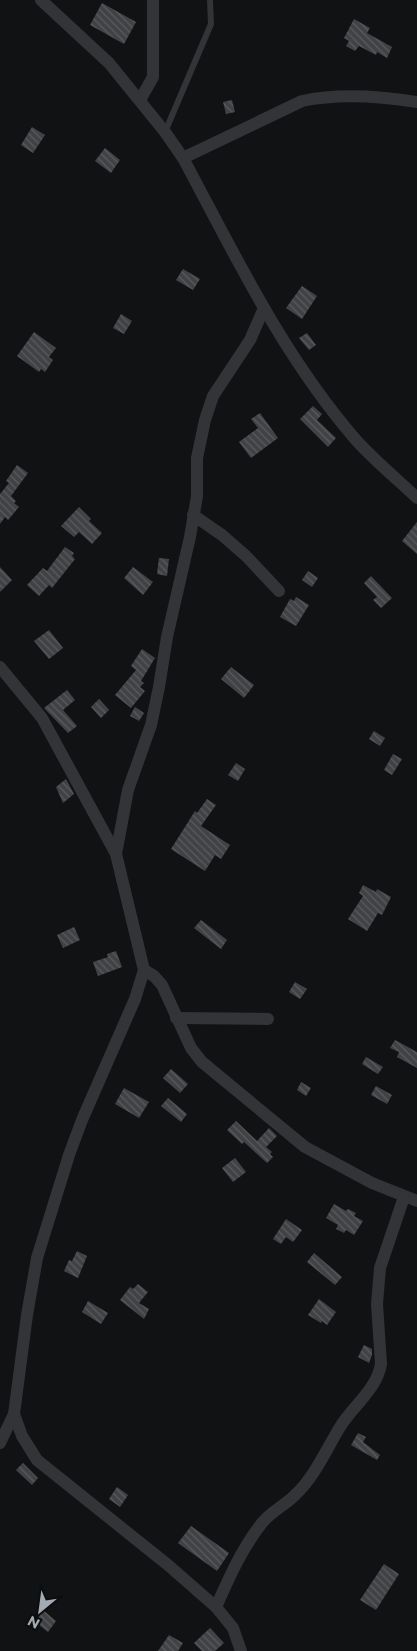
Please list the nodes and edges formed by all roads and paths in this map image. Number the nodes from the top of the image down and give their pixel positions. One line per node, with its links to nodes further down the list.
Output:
1 (41, 0): 4 (street)
2 (153, 0): 4 (street)
3 (210, 0): 6 (lane)
4 (140, 100): 6 (street)
5 (417, 102): 7 (street)
6 (165, 132): 7 (street)
7 (183, 158): 8 (street)
8 (264, 308): 9 (street); 10 (street)
9 (417, 498)
10 (194, 515): 11 (street); 13 (street)
11 (279, 591)
12 (0, 667): 13 (street)
13 (116, 854): 14 (street)
14 (144, 970): 15 (street); 18 (street)
15 (176, 1018): 16 (street); 17 (street)
16 (268, 1019)
17 (411, 1200): 20 (street)
18 (14, 1414): 19 (street); 20 (street)
19 (0, 1443)
20 (216, 1607): 21 (street)
21 (241, 1651)

